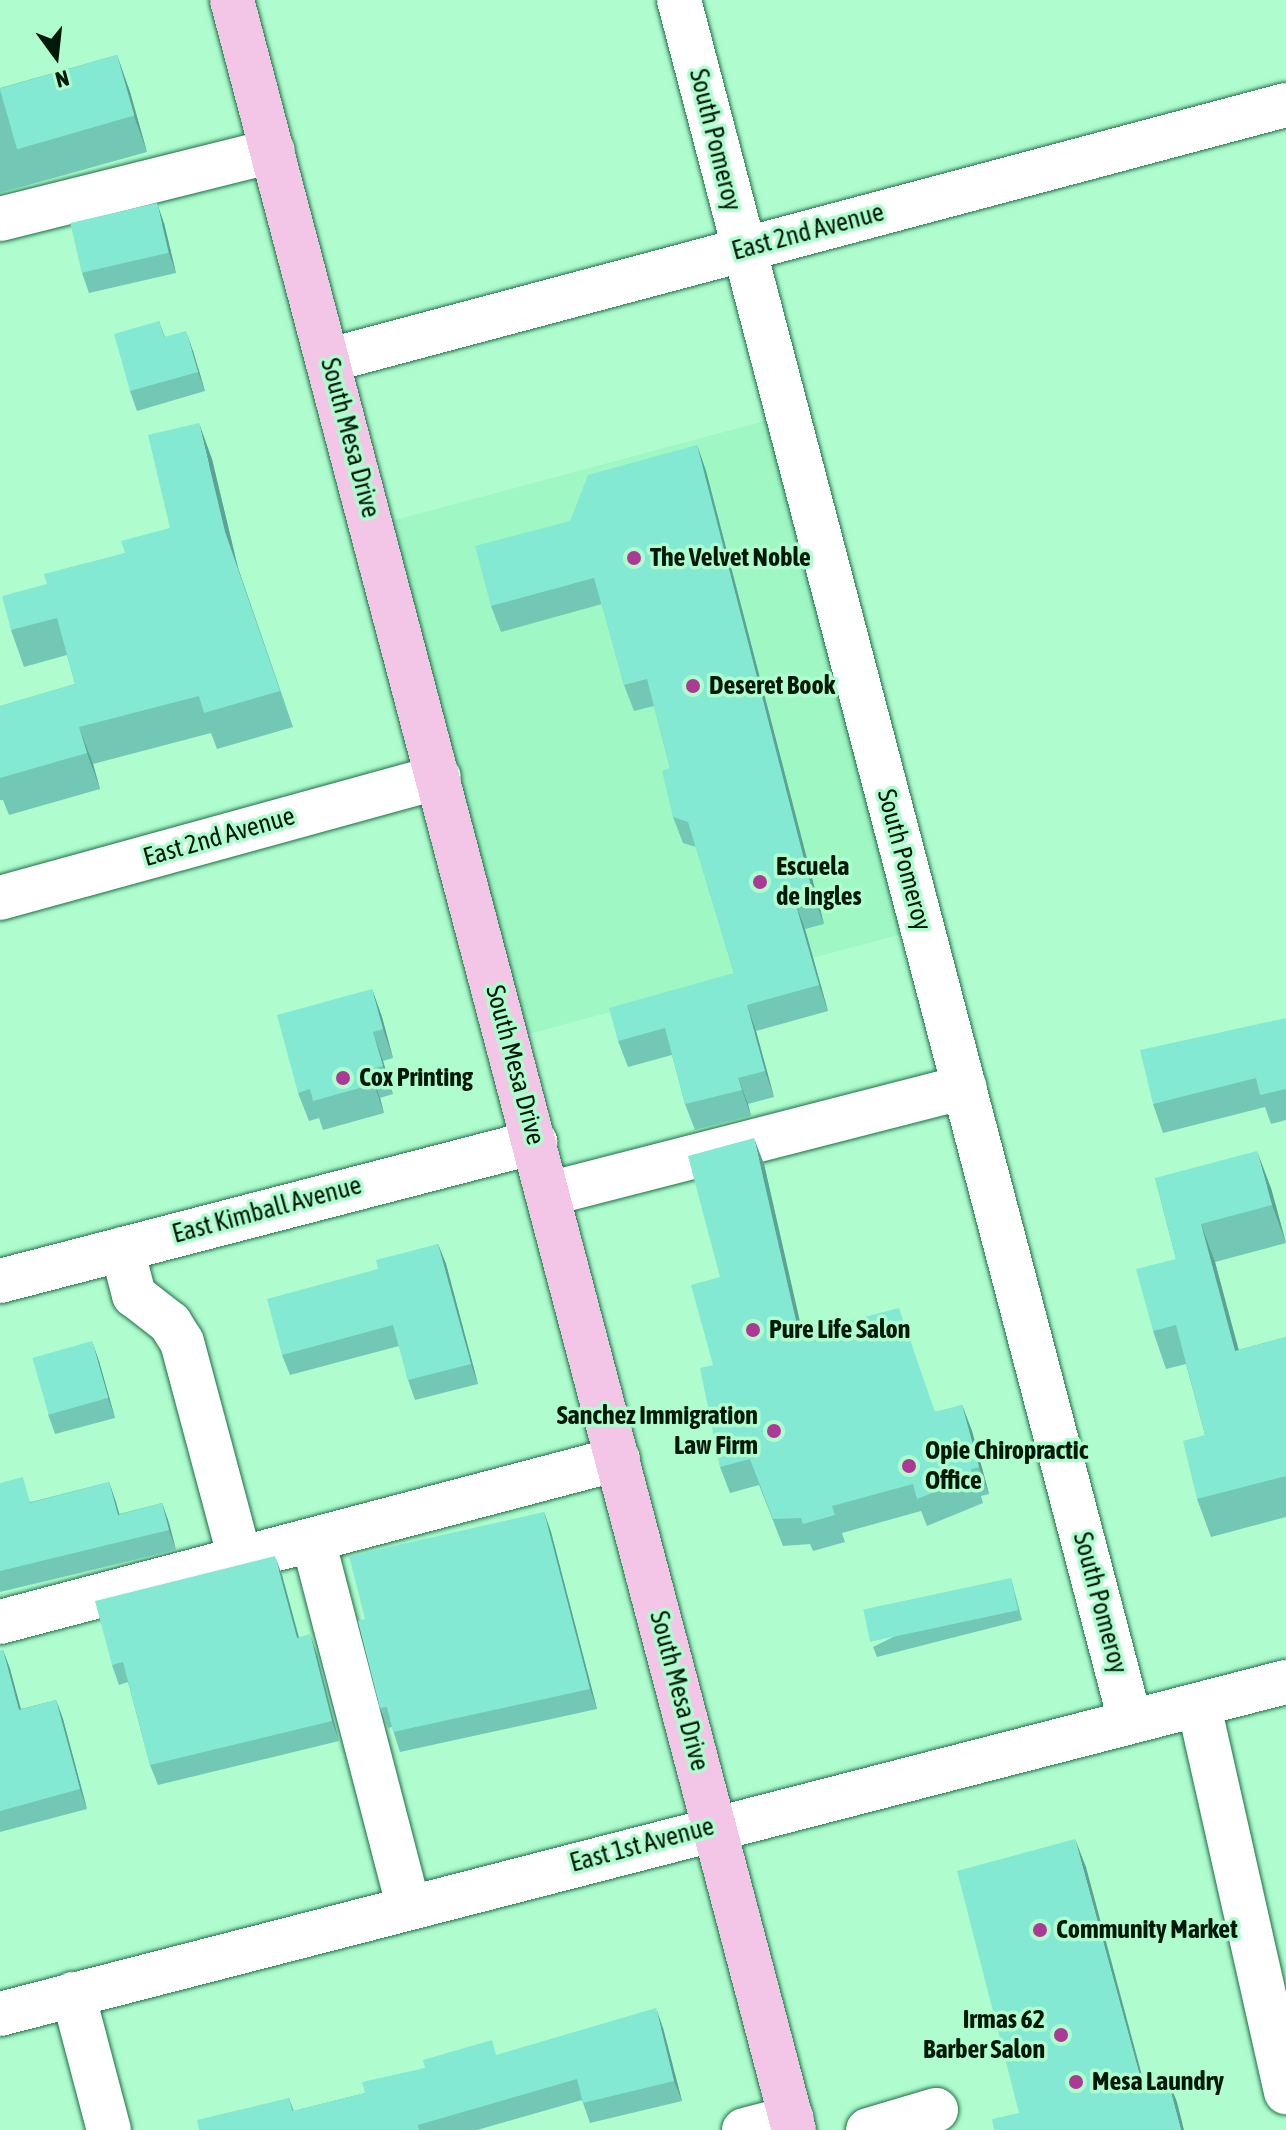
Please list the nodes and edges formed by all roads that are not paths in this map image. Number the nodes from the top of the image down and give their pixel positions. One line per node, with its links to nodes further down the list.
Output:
1 (232, 0): 4 (main road, South Mesa Drive)
2 (679, 0): 6 (street, South Pomeroy)
3 (1286, 105): 6 (street, East 2nd Avenue)
4 (273, 151): 5 (street); 7 (main road, South Mesa Drive)
5 (0, 219)
6 (743, 250): 7 (street, East 2nd Avenue); 10 (street, South Pomeroy)
7 (330, 360): 8 (main road, South Mesa Drive)
8 (439, 777): 9 (street, East 2nd Avenue); 11 (main road, South Mesa Drive)
9 (0, 898)
10 (964, 1087): 12 (street); 21 (street, South Pomeroy)
11 (535, 1142): 12 (main road, South Mesa Drive); 13 (street, East Kimball Avenue)
12 (548, 1194): 15 (main road, South Mesa Drive)
13 (122, 1249): 14 (street, East Kimball Avenue); 17 (street)
14 (0, 1281)
15 (618, 1459): 16 (street); 22 (main road, South Mesa Drive)
16 (313, 1540): 17 (street); 23 (street)
17 (240, 1559): 18 (street)
18 (0, 1622)
19 (1286, 1682): 20 (street, East 1st Avenue)
20 (1199, 1706): 21 (street, East 1st Avenue); 26 (street)
21 (1130, 1720): 22 (street, East 1st Avenue)
22 (714, 1826): 23 (street, East 1st Avenue); 28 (main road, South Mesa Drive)
23 (408, 1906): 24 (street, East 1st Avenue)
24 (73, 1994): 25 (street, East 1st Avenue); 29 (street)
25 (0, 2014)
26 (1286, 2092)
27 (936, 2110): 31 (street)
28 (793, 2124): 30 (street)
29 (109, 2130)
30 (744, 2130)
31 (868, 2130)

